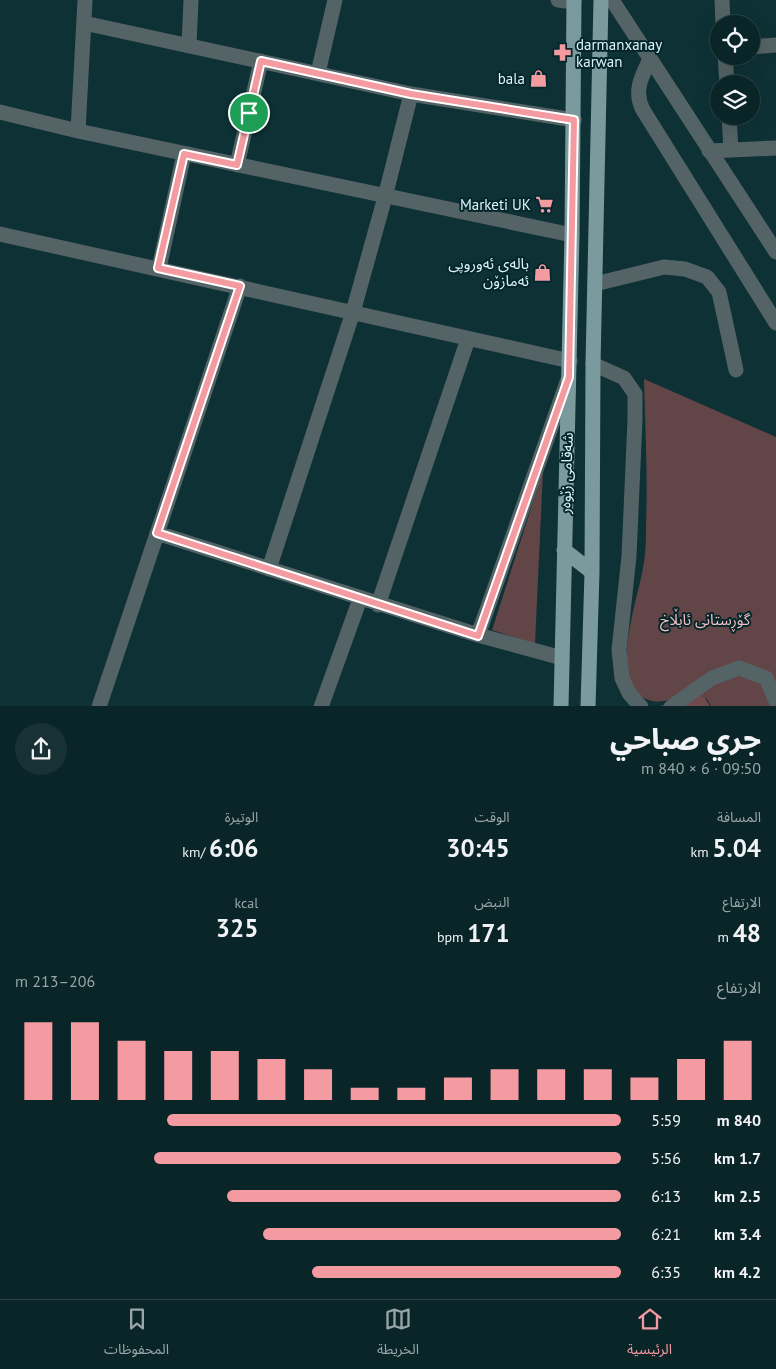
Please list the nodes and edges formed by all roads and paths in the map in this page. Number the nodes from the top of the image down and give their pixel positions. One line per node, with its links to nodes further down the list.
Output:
1 (85, 0): 10 (street)
2 (190, 0): 12 (street)
3 (336, 0): 16 (street)
4 (558, 0): 8 (street)
5 (601, 0): 34 (main road, شەقامی زێوەر)
6 (612, 0): 14 (street)
7 (722, 0): 9 (street)
8 (574, 1): 19 (main road, شەقامی زێوەر)
9 (723, 15)
10 (84, 23): 12 (street); 21 (street)
11 (776, 45): 13 (street)
12 (188, 46): 15 (street)
13 (760, 46)
14 (650, 58): 24 (street); 37 (street)
15 (261, 61): 16 (street); 26 (street)
16 (318, 73): 17 (street)
17 (411, 94): 19 (street); 27 (street)
18 (0, 112): 21 (street)
19 (574, 120): 31 (main road, شەقامی زێوەر)
20 (730, 125): 23 (street)
21 (78, 131): 25 (street)
22 (776, 148): 23 (street)
23 (731, 150): 24 (street)
24 (710, 151): 28 (street)
25 (184, 154): 26 (street); 33 (street)
26 (237, 165): 27 (street)
27 (385, 197): 31 (street); 36 (street)
28 (759, 226): 30 (street); 32 (street)
29 (0, 234): 33 (street)
30 (776, 234)
31 (572, 235): 39 (main road, شەقامی زێوەر)
32 (776, 252)
33 (158, 268): 35 (street)
34 (594, 284): 40 (main road, شەقامی زێوەر); 41 (street)
35 (240, 286): 36 (street); 43 (street)
36 (353, 312): 38 (street); 45 (street)
37 (776, 323)
38 (468, 339): 39 (street); 48 (street)
39 (570, 361): 42 (main road, شەقامی زێوەر)
40 (593, 364): 46 (main road, شەقامی زێوەر); 56 (street)
41 (736, 370)
42 (569, 377): 44 (main road, شەقامی زێوەر); 49 (street)
43 (157, 533): 45 (street); 53 (street)
44 (564, 550): 46 (main road); 50 (main road, شەقامی زێوەر)
45 (269, 569): 47 (street)
46 (592, 572): 55 (main road, شەقامی زێوەر)
47 (360, 599): 48 (street); 52 (street)
48 (378, 604): 49 (street)
49 (478, 636): 50 (street)
50 (562, 658): 54 (main road, شەقامی زێوەر)
51 (776, 701): 57 (street)
52 (327, 705)
53 (99, 706)
54 (561, 706)
55 (588, 706)
56 (642, 706)
57 (671, 706)

